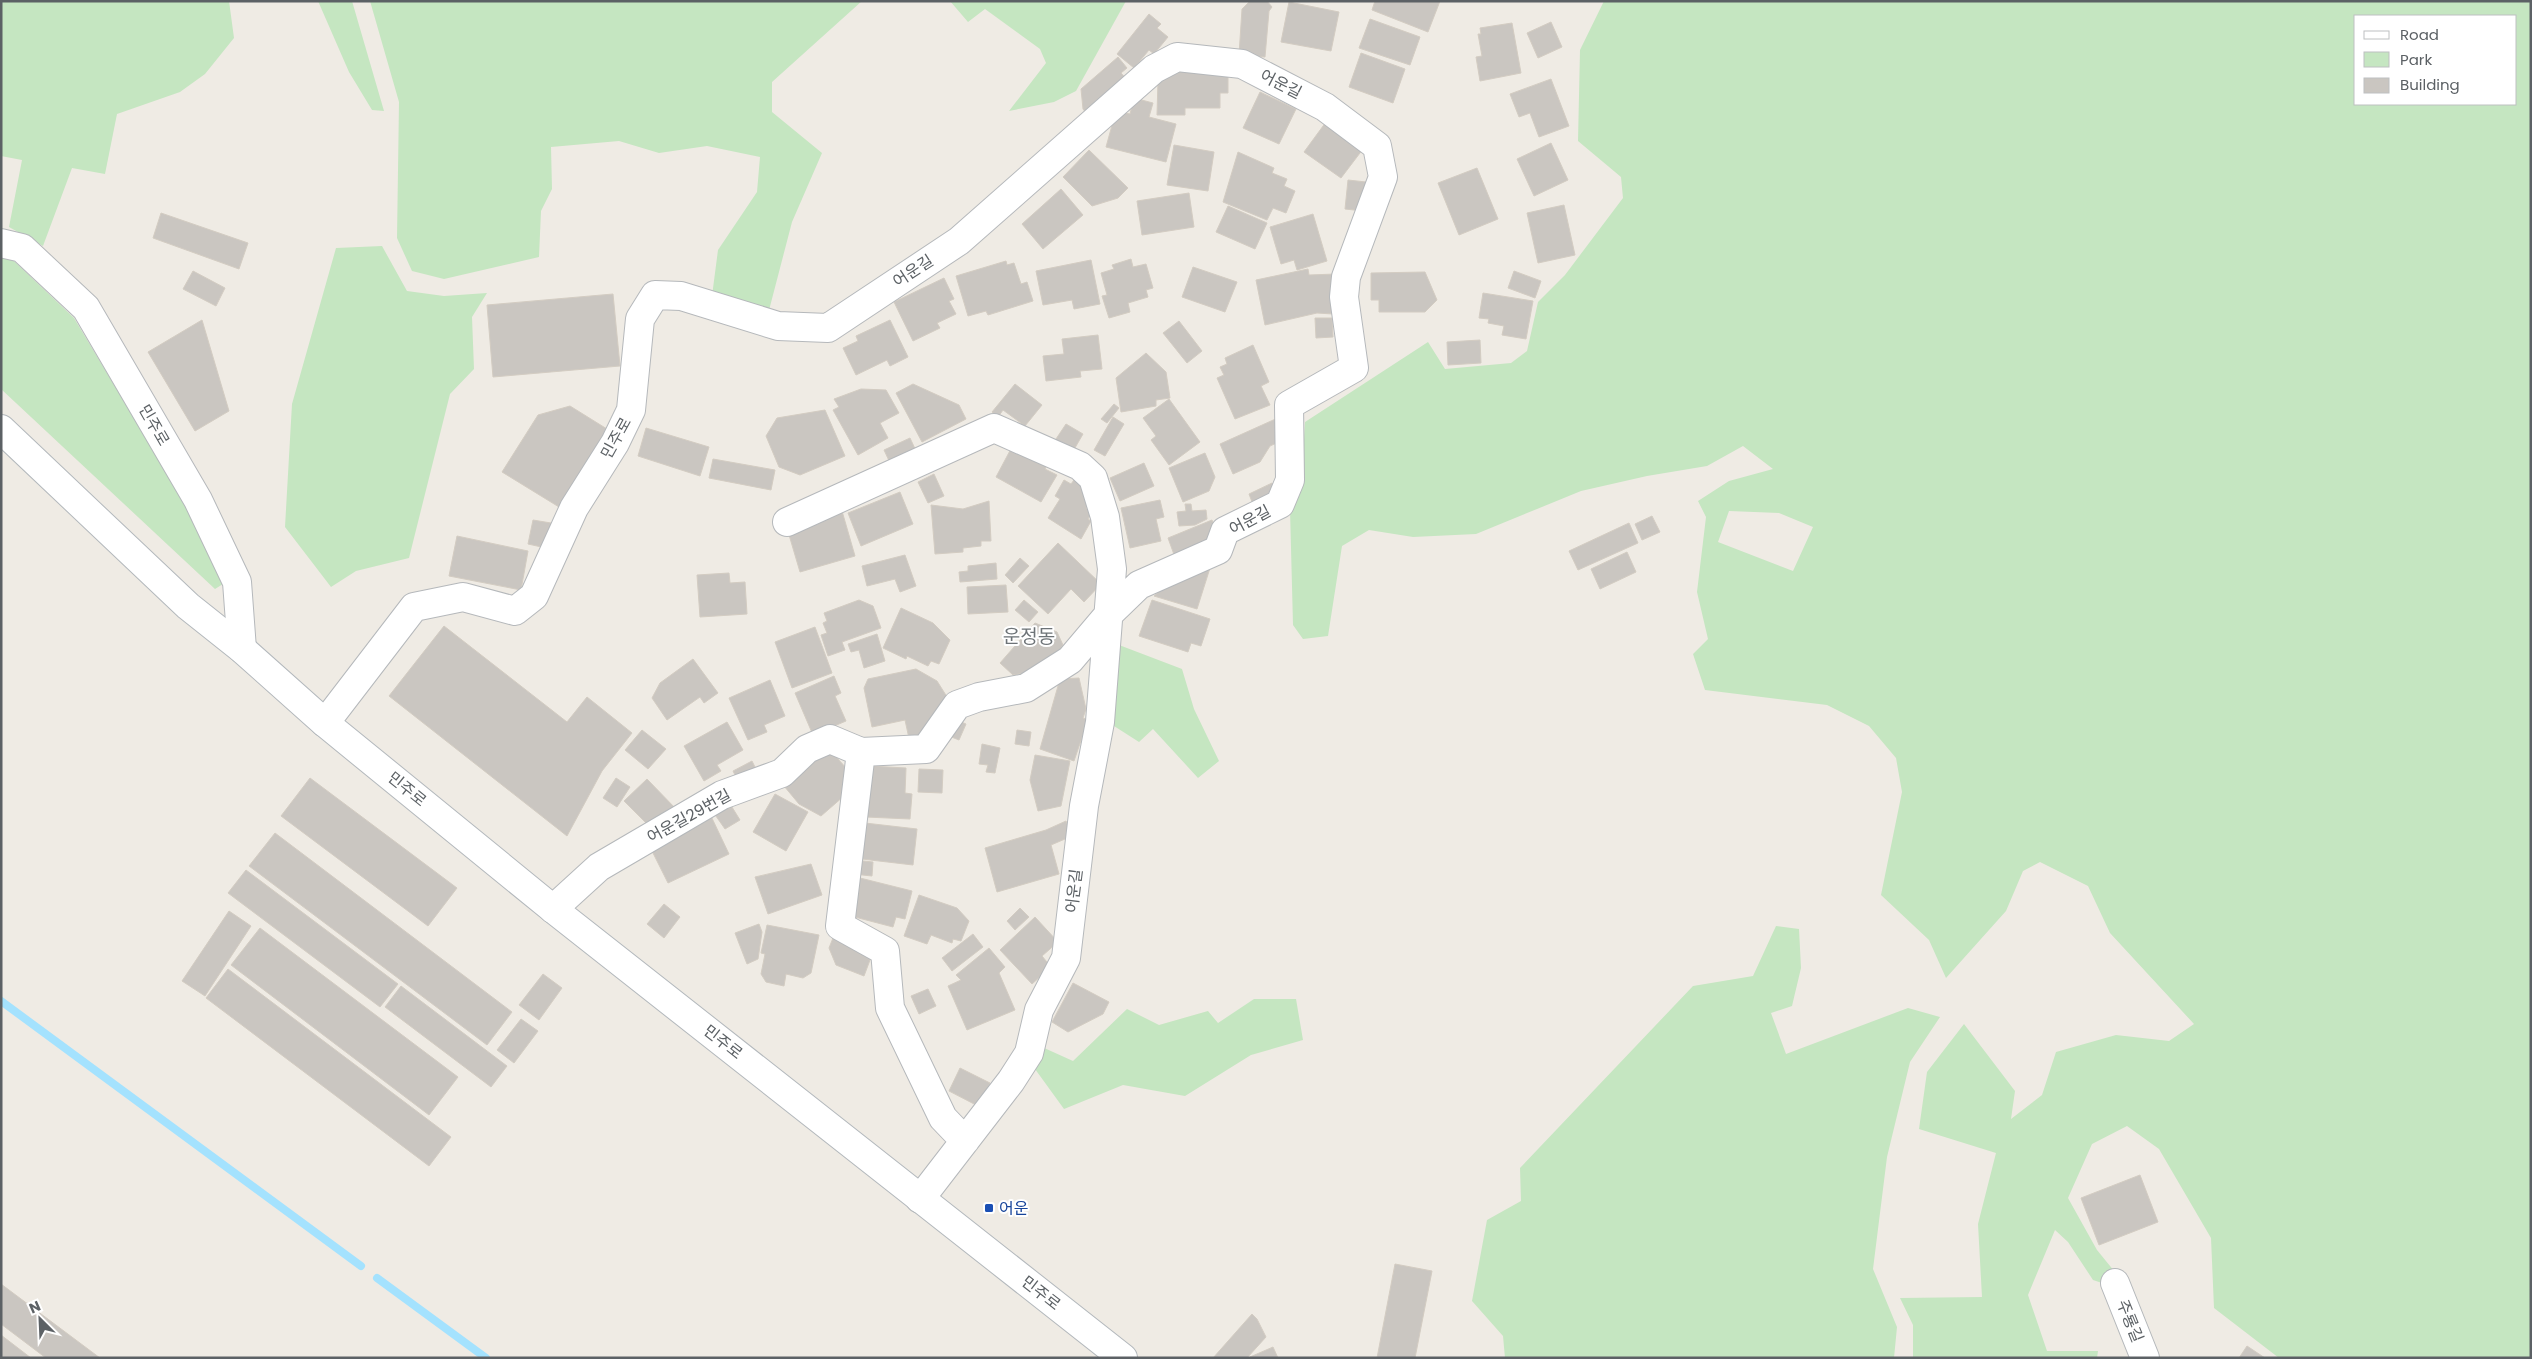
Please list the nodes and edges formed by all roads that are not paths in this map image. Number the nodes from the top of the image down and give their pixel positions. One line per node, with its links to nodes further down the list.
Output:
1 (1, 243): 6 (street, 민주로)
2 (655, 295): 5 (street, 어운길); 7 (street, 민주로)
3 (1, 430): 6 (street, 민주로)
4 (787, 522): 5 (street, 어운길)
5 (1109, 614): 8 (street, 어운길29번길); 10 (street, 어운길)
6 (242, 649): 7 (street, 민주로)
7 (325, 722): 9 (street, 민주로)
8 (861, 752): 9 (street, 어운길29번길); 10 (street)
9 (553, 909): 11 (street, 민주로)
10 (965, 1141): 11 (street, 어운길)
11 (920, 1199): 13 (street, 민주로)
12 (2115, 1283): 14 (street, 주룡길)
13 (1123, 1358)
14 (2145, 1358)

